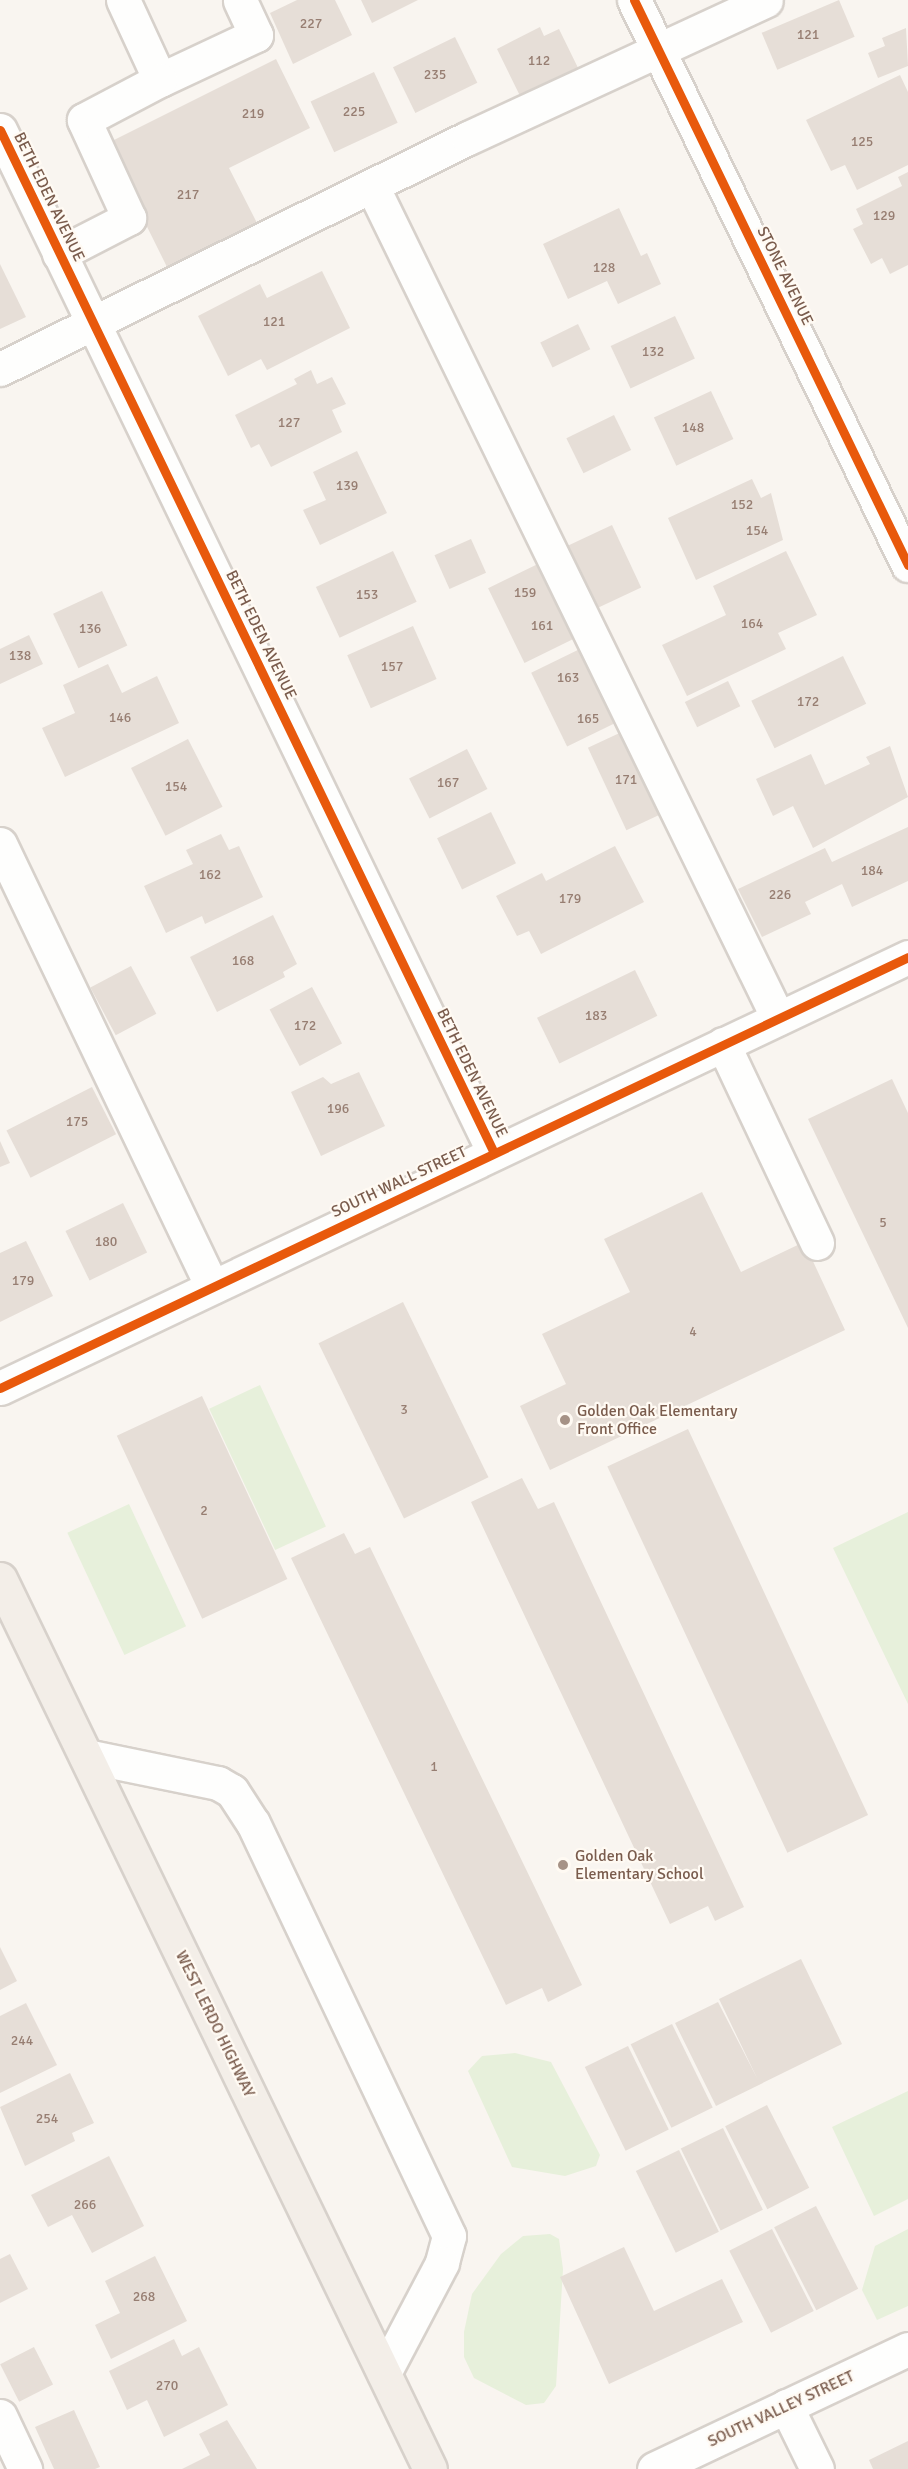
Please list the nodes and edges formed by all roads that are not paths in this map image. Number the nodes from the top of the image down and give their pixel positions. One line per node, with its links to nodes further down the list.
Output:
1 (123, 0): 6 (street)
2 (240, 0): 6 (street)
3 (634, 0): 5 (street, STONE AVENUE)
4 (766, 0): 5 (street)
5 (657, 47): 8 (street); 12 (street, STONE AVENUE)
6 (160, 80): 9 (street)
7 (2, 137): 9 (street, BETH EDEN AVENUE)
8 (372, 186): 10 (street); 15 (street)
9 (59, 254): 10 (street, BETH EDEN AVENUE)
10 (94, 323): 11 (street); 17 (street, BETH EDEN AVENUE)
11 (0, 369)
12 (908, 565)
13 (0, 844): 19 (street)
14 (908, 957): 15 (street, SOUTH WALL STREET)
15 (778, 1018): 16 (street, SOUTH WALL STREET)
16 (723, 1044): 17 (street, SOUTH WALL STREET); 18 (street)
17 (494, 1153): 19 (street, SOUTH WALL STREET)
18 (817, 1243)
19 (212, 1287): 20 (street, SOUTH WALL STREET)
20 (0, 1388)
21 (0, 1579): 22 (main road, WEST LERDO HIGHWAY)
22 (86, 1756): 24 (main road, WEST LERDO HIGHWAY); 24 (street)
23 (908, 2349): 25 (street, SOUTH VALLEY STREET)
24 (384, 2373): 28 (main road, WEST LERDO HIGHWAY)
25 (786, 2406): 29 (street, SOUTH VALLEY STREET); 30 (street)
26 (0, 2416): 27 (street)
27 (25, 2469)
28 (430, 2469)
29 (654, 2469)
30 (817, 2469)

